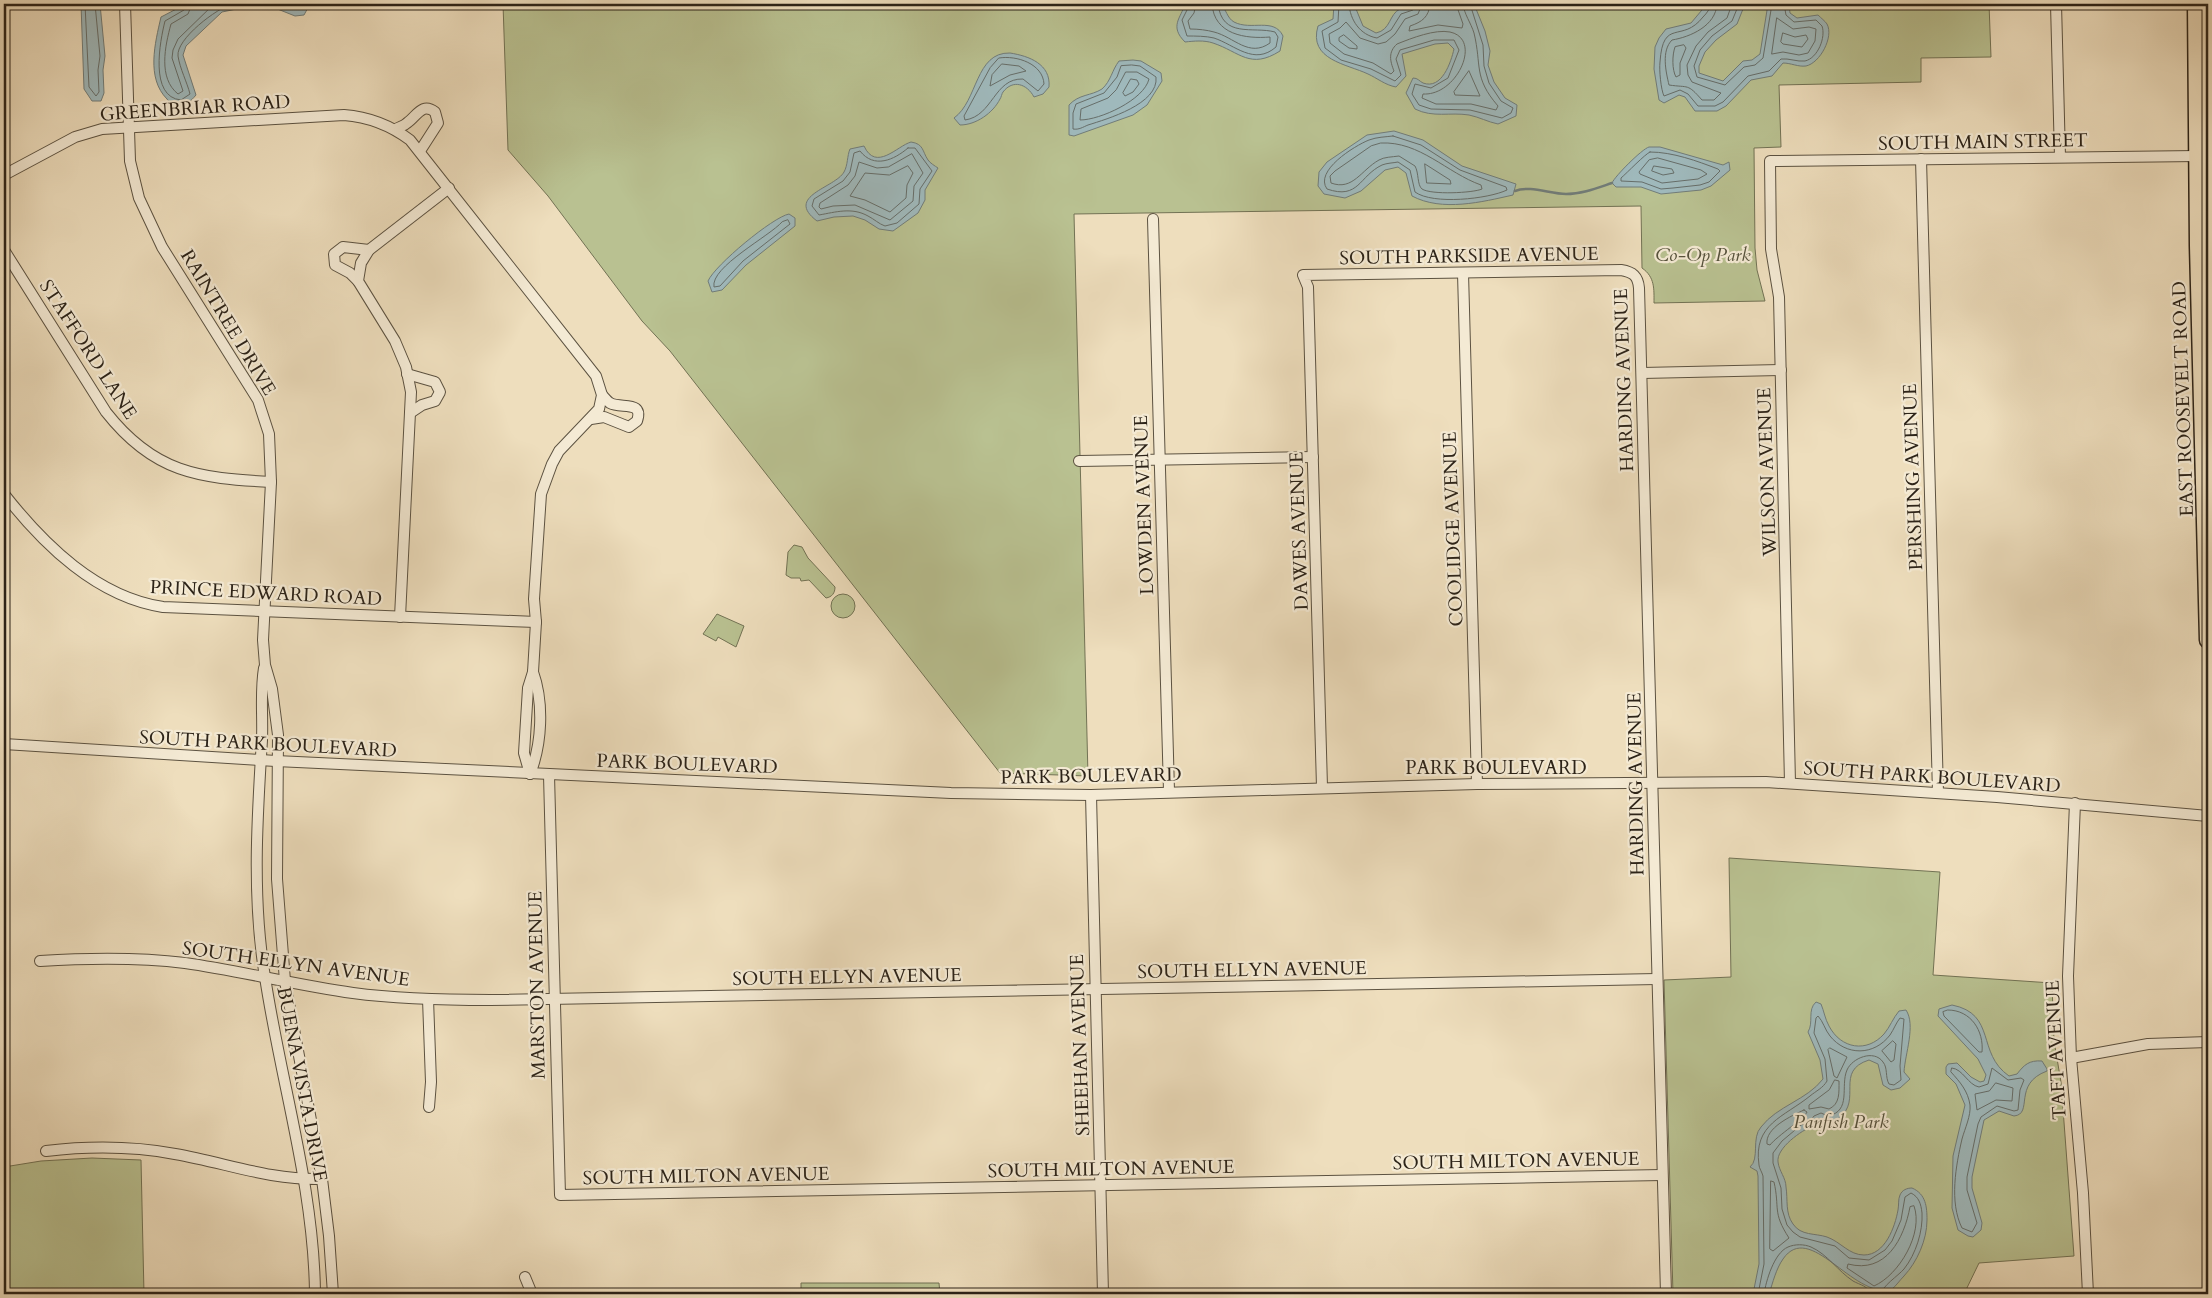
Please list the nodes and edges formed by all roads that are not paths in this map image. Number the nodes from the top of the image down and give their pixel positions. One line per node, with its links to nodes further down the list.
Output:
1 (125, 4): 4 (street, RAINTREE DRIVE)
2 (2056, 4): 8 (street)
3 (2196, 4): 7 (main road, EAST ROOSEVELT ROAD)
4 (129, 128): 5 (street, GREENBRIAR ROAD); 11 (street, GREENBRIAR ROAD); 29 (street, RAINTREE DRIVE)
5 (396, 129): 6 (street, GREENBRIAR ROAD); 6 (street)
6 (420, 151): 12 (street, GREENBRIAR ROAD)
7 (2197, 156): 8 (street, SOUTH MAIN STREET); 31 (main road, EAST ROOSEVELT ROAD)
8 (2060, 157): 9 (street, SOUTH MAIN STREET)
9 (1921, 159): 10 (street, SOUTH MAIN STREET); 47 (street, PERSHING AVENUE)
10 (1770, 161): 20 (street, WILSON AVENUE)
11 (4, 175)
12 (449, 188): 15 (street); 23 (street, GREENBRIAR ROAD)
13 (1153, 219): 27 (street, LOWDEN AVENUE)
14 (4, 250): 29 (street, STAFFORD LANE)
15 (370, 250): 19 (street); 19 (street)
16 (1463, 273): 17 (street, SOUTH PARKSIDE AVENUE); 18 (street, SOUTH PARKSIDE AVENUE); 43 (street, COOLIDGE AVENUE)
17 (1303, 275): 26 (street, DAWES AVENUE)
18 (1634, 275): 21 (street, HARDING AVENUE)
19 (358, 281): 22 (street)
20 (1781, 370): 21 (street); 42 (street, WILSON AVENUE)
21 (1642, 373): 44 (street, HARDING AVENUE)
22 (407, 374): 24 (street); 24 (street)
23 (602, 395): 25 (street); 25 (street)
24 (410, 412): 33 (street)
25 (591, 420): 34 (street)
26 (1313, 457): 27 (street); 45 (street, DAWES AVENUE)
27 (1159, 460): 28 (street); 46 (street, LOWDEN AVENUE)
28 (1079, 461)
29 (271, 482): 32 (street, RAINTREE DRIVE)
30 (4, 494): 32 (street, PRINCE EDWARD ROAD)
31 (2206, 498): 35 (main road, EAST ROOSEVELT ROAD)
32 (264, 611): 33 (street, PRINCE EDWARD ROAD); 36 (street, RAINTREE DRIVE)
33 (400, 617): 34 (street, PRINCE EDWARD ROAD)
34 (536, 622): 40 (street)
35 (2208, 640)
36 (265, 665): 38 (street, RAINTREE DRIVE); 39 (street, RAINTREE DRIVE)
37 (4, 744): 38 (street, SOUTH PARK BOULEVARD)
38 (259, 760): 39 (street, SOUTH PARK BOULEVARD); 52 (street, BUENA VISTA DRIVE)
39 (276, 761): 40 (street, SOUTH PARK BOULEVARD); 54 (street, BUENA VISTA DRIVE)
40 (530, 774): 41 (street, PARK BOULEVARD)
41 (549, 775): 48 (street, PARK BOULEVARD); 56 (street, MARSTON AVENUE)
42 (1790, 783): 44 (street, SOUTH PARK BOULEVARD); 47 (street, SOUTH PARK BOULEVARD)
43 (1477, 784): 44 (street, PARK BOULEVARD); 45 (street, PARK BOULEVARD)
44 (1652, 784): 53 (street, HARDING AVENUE)
45 (1322, 787): 46 (street, PARK BOULEVARD)
46 (1169, 791): 48 (street, PARK BOULEVARD)
47 (1938, 793): 49 (street, SOUTH PARK BOULEVARD)
48 (1091, 795): 55 (street, SHEEHAN AVENUE)
49 (2075, 804): 50 (street, SOUTH PARK BOULEVARD); 59 (street, TAFT AVENUE)
50 (2208, 816)
51 (40, 961): 52 (street, SOUTH ELLYN AVENUE)
52 (265, 978): 54 (street, SOUTH ELLYN AVENUE); 64 (street, BUENA VISTA DRIVE)
53 (1657, 979): 55 (street, SOUTH ELLYN AVENUE); 62 (street, HARDING AVENUE)
54 (285, 981): 57 (street, SOUTH ELLYN AVENUE); 63 (street, BUENA VISTA DRIVE)
55 (1094, 989): 56 (street, SOUTH ELLYN AVENUE); 65 (street, SHEEHAN AVENUE)
56 (554, 998): 57 (street, SOUTH ELLYN AVENUE); 66 (street, MARSTON AVENUE)
57 (428, 999): 60 (street)
58 (2208, 1042): 59 (street)
59 (2071, 1058): 73 (street, TAFT AVENUE)
60 (429, 1107)
61 (46, 1151): 64 (street)
62 (1662, 1175): 65 (street, SOUTH MILTON AVENUE); 72 (street, HARDING AVENUE)
63 (322, 1179): 64 (street); 69 (street, BUENA VISTA DRIVE)
64 (304, 1180): 68 (street, BUENA VISTA DRIVE)
65 (1100, 1185): 66 (street, SOUTH MILTON AVENUE); 71 (street, SHEEHAN AVENUE)
66 (560, 1195)
67 (525, 1277): 70 (street)
68 (315, 1294)
69 (333, 1294)
70 (532, 1294)
71 (1102, 1294)
72 (1666, 1294)
73 (2088, 1294)

